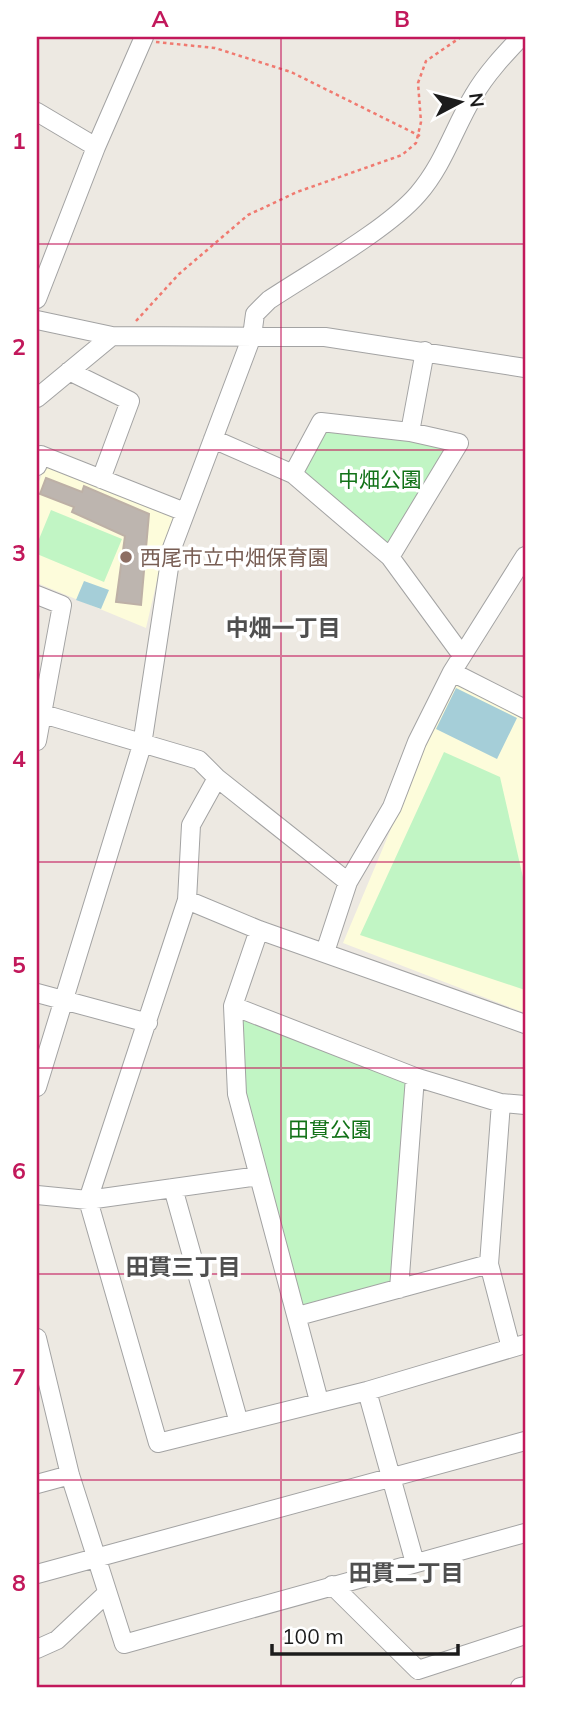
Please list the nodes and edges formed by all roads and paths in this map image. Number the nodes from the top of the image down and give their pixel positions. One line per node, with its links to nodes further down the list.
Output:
1 (461, 37): 5 (path)
2 (521, 37): 10 (street)
3 (143, 39): 5 (path); 6 (street)
4 (37, 112): 6 (street)
5 (420, 136): 9 (path)
6 (96, 147): 7 (street)
7 (37, 299)
8 (37, 320): 9 (street)
9 (112, 335): 10 (street); 13 (street)
10 (252, 336): 11 (street); 16 (street)
11 (425, 351): 12 (street); 15 (street)
12 (525, 368)
13 (69, 371): 14 (street); 19 (street)
14 (37, 398)
15 (410, 432): 18 (street); 21 (street)
16 (213, 439): 18 (street); 20 (street)
17 (37, 466): 19 (street)
18 (293, 474): 21 (street)
19 (101, 479): 20 (street)
20 (186, 512): 29 (street)
21 (390, 556): 24 (street)
22 (525, 556): 24 (street)
23 (37, 595): 27 (street)
24 (461, 654): 25 (street)
25 (452, 672): 26 (street); 31 (street)
26 (525, 709)
27 (43, 714): 28 (street); 29 (street)
28 (37, 741)
29 (142, 745): 30 (street); 36 (street)
30 (217, 778): 31 (street); 32 (street)
31 (348, 882): 34 (street)
32 (187, 900): 33 (street); 38 (street)
33 (260, 930): 34 (street); 37 (street)
34 (324, 952): 39 (street)
35 (37, 993): 36 (street)
36 (62, 999): 38 (street); 41 (street)
37 (233, 1006): 40 (street); 44 (street)
38 (148, 1023): 47 (street)
39 (525, 1024)
40 (415, 1077): 42 (street); 49 (street)
41 (37, 1087)
42 (501, 1103): 43 (street); 48 (street)
43 (525, 1105)
44 (259, 1176): 45 (street); 50 (street)
45 (173, 1188): 47 (street); 55 (street)
46 (37, 1195): 47 (street)
47 (88, 1200): 55 (street)
48 (489, 1264): 49 (street); 52 (street)
49 (399, 1289): 50 (street)
50 (298, 1316): 54 (street)
51 (37, 1338): 57 (street)
52 (518, 1346): 53 (street)
53 (366, 1391): 54 (street); 58 (street)
54 (319, 1401): 55 (street)
55 (239, 1423)
56 (525, 1441): 58 (street)
57 (70, 1475): 59 (street); 61 (street)
58 (389, 1476): 61 (street); 62 (street)
59 (37, 1484)
60 (525, 1533): 62 (street)
61 (94, 1557): 63 (street); 65 (street)
62 (415, 1563): 64 (street)
63 (37, 1573)
64 (332, 1585): 65 (street); 66 (street)
65 (106, 1594): 67 (street)
66 (525, 1635)
67 (37, 1649)
68 (525, 1686): 69 (street)
69 (520, 1687)

